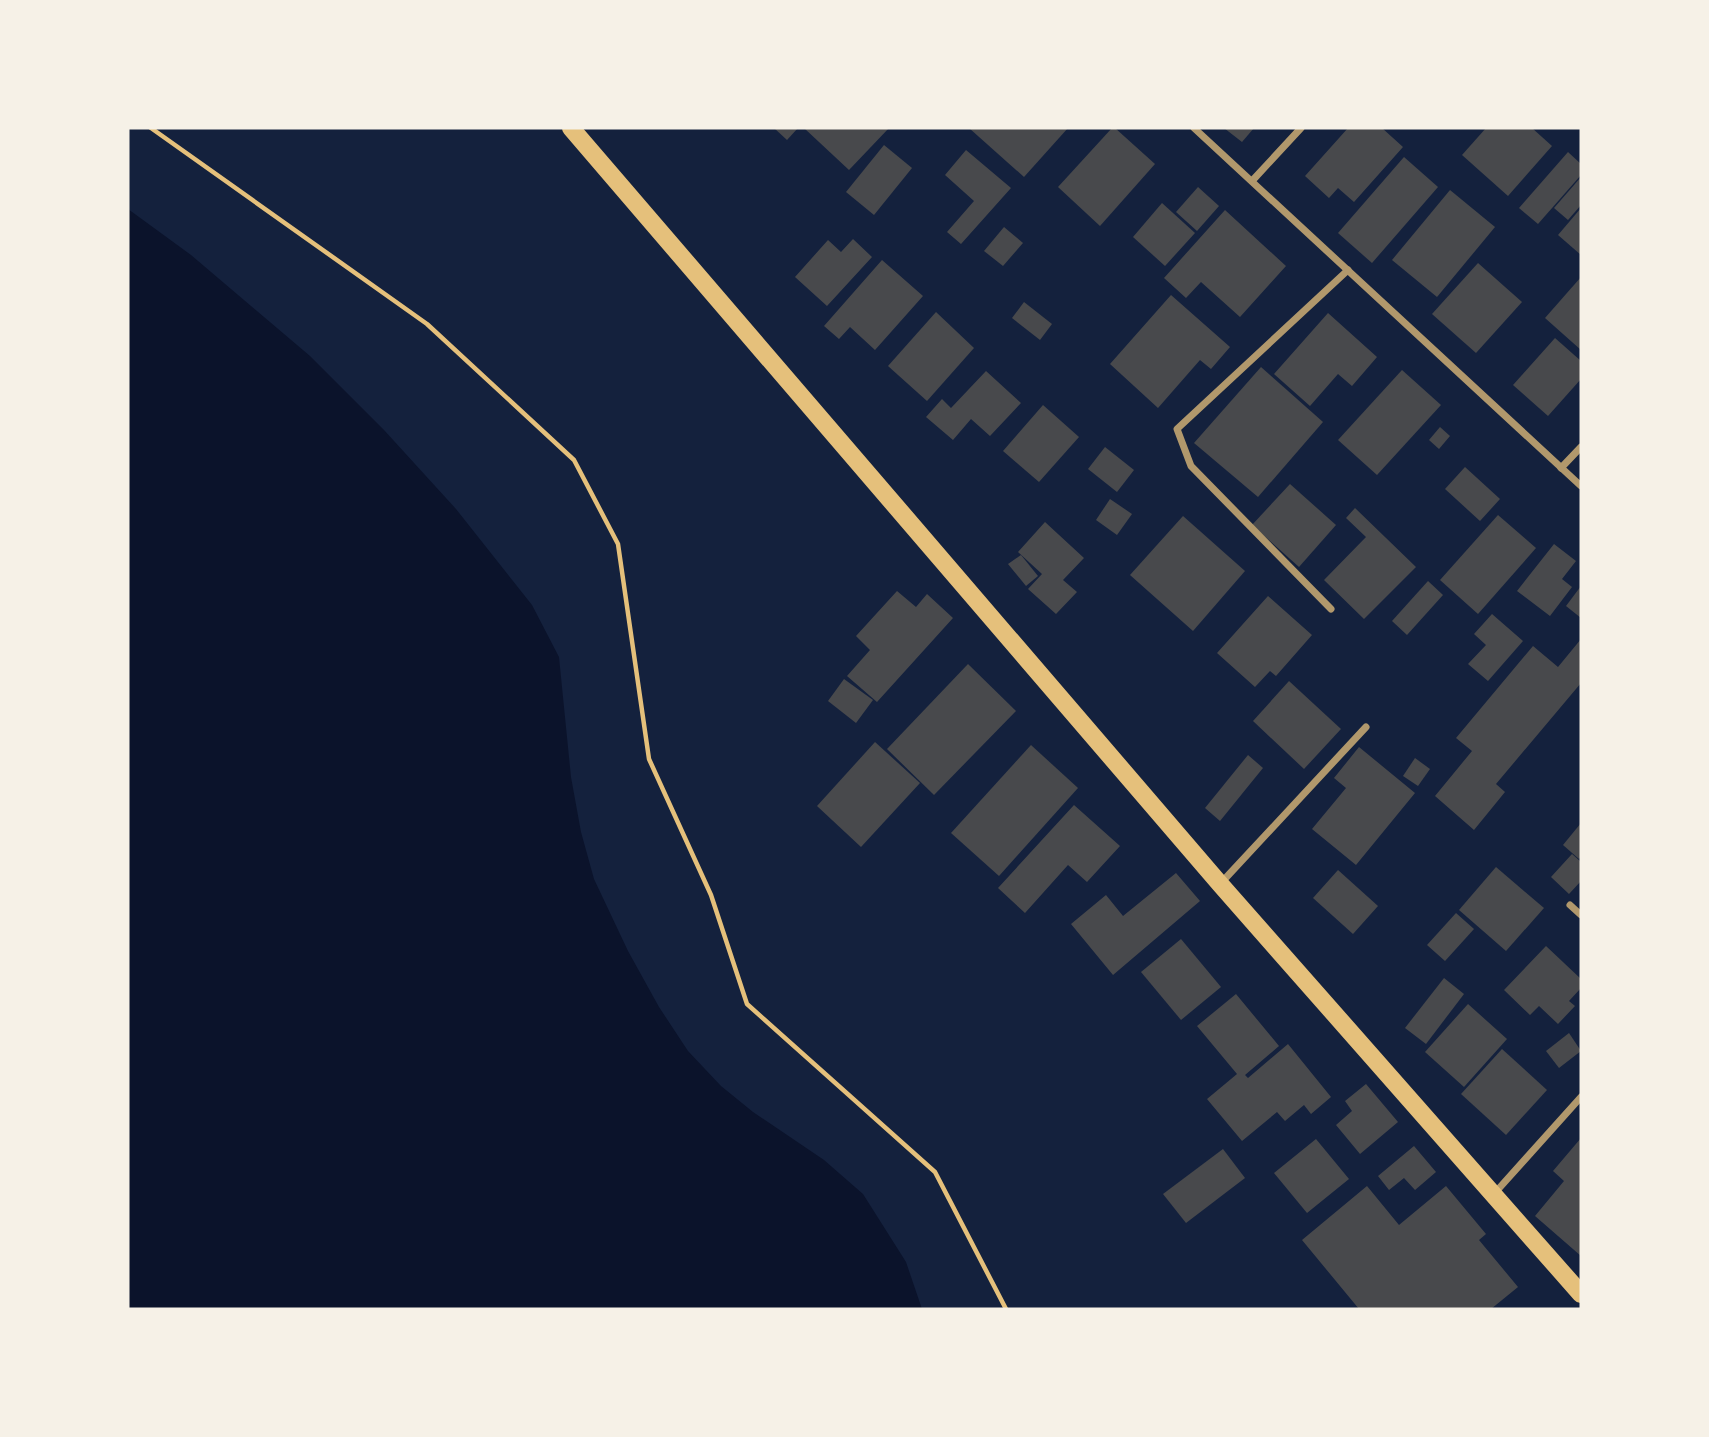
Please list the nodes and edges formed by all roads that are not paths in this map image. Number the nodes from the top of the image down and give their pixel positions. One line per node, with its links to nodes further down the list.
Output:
1 (571, 128): 11 (main road)
2 (1194, 128): 4 (street)
3 (1301, 128): 4 (street)
4 (1252, 181): 5 (street)
5 (1348, 270): 7 (street); 9 (street)
6 (1581, 447): 7 (street)
7 (1561, 468): 8 (street)
8 (1581, 486)
9 (1331, 609)
10 (1366, 727): 11 (street)
11 (1220, 884): 15 (main road)
12 (1570, 905): 13 (street)
13 (1581, 915)
14 (1581, 1097): 15 (street)
15 (1493, 1195): 16 (main road)
16 (1581, 1294)

